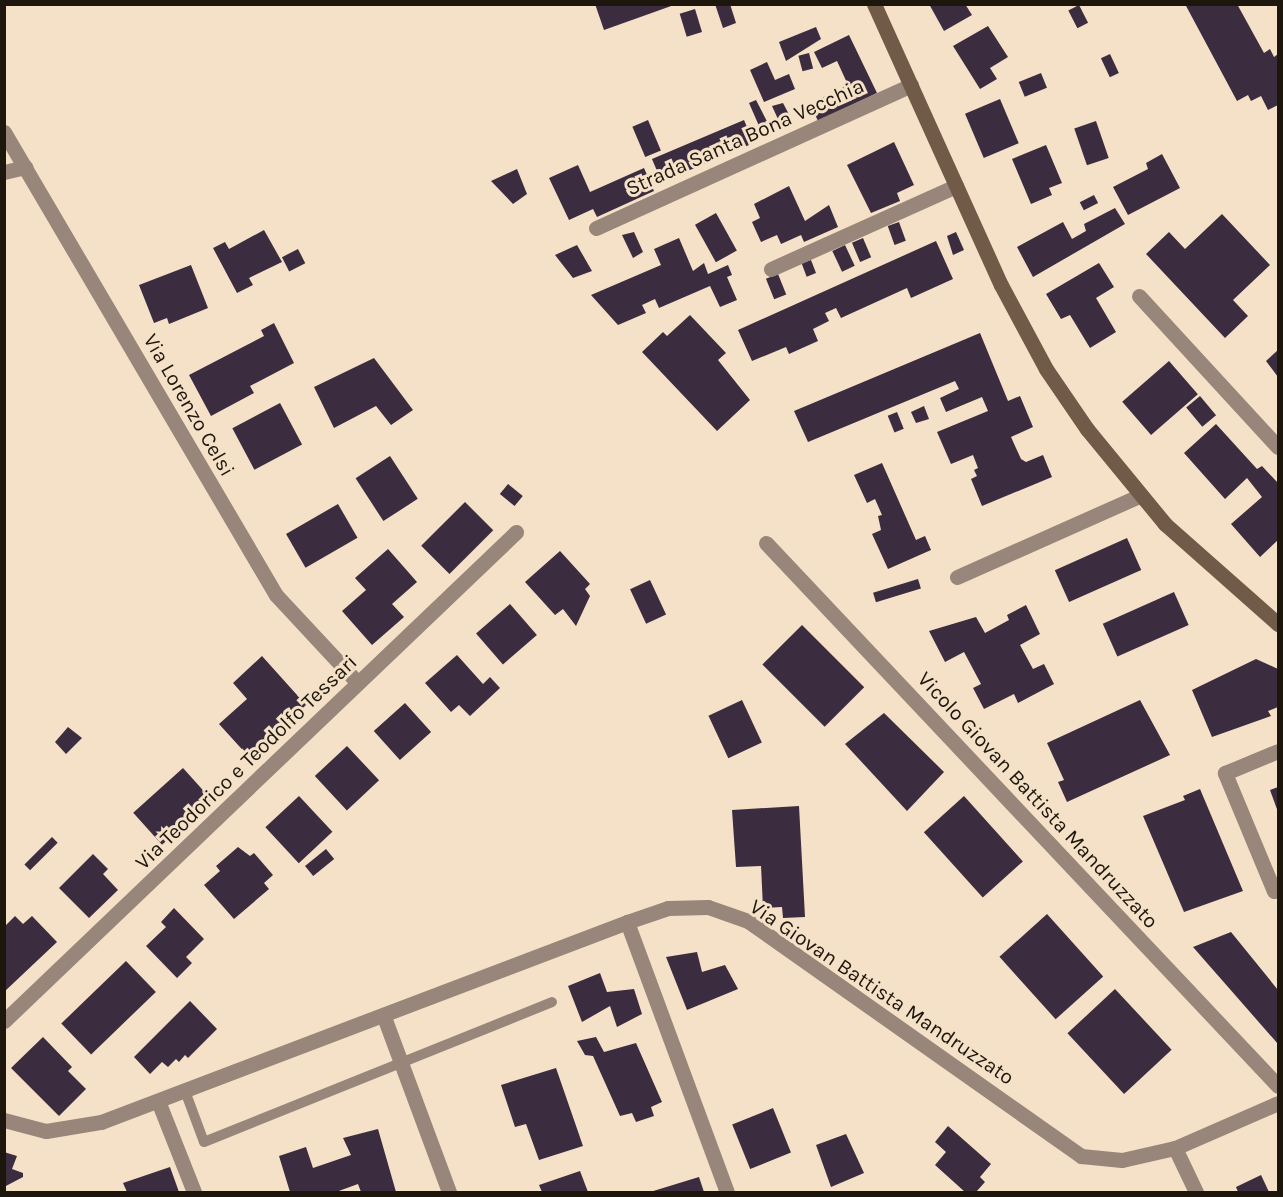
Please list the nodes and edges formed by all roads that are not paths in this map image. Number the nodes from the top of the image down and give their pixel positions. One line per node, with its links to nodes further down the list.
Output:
1 (874, 4): 2 (street)
2 (911, 85): 6 (street); 7 (street, Strada Santa Bona Vecchia)
3 (4, 132): 4 (street, Via Lorenzo Celsi)
4 (25, 167): 5 (street); 16 (street, Via Lorenzo Celsi)
5 (4, 172)
6 (956, 186): 8 (street); 11 (street)
7 (596, 228)
8 (771, 269)
9 (1140, 296): 10 (street)
10 (1278, 447)
11 (1139, 496): 14 (street); 15 (street)
12 (516, 532): 16 (street, Via Teodorico e Teodolfo Tessari)
13 (766, 543): 24 (street, Vicolo Giovan Battista Mandruzzato)
14 (957, 577)
15 (1277, 619)
16 (358, 683): 22 (street, Via Teodorico e Teodolfo Tessari)
17 (1278, 751): 18 (street)
18 (1274, 891)
19 (627, 922): 21 (street, Via Giovan Battista Mandruzzato); 29 (street, Via Giovan Battista Mandruzzato); 32 (street)
20 (552, 1002): 23 (lane)
21 (384, 1017): 23 (street); 25 (street, Via Giovan Battista Mandruzzato)
22 (4, 1021)
23 (401, 1064): 25 (lane); 31 (street)
24 (1278, 1086)
25 (186, 1091): 26 (street, Via Giovan Battista Mandruzzato)
26 (158, 1101): 28 (street, Via Giovan Battista Mandruzzato); 30 (street)
27 (1278, 1103): 29 (street, Via Giovan Battista Mandruzzato)
28 (4, 1120)
29 (1175, 1148): 33 (street)
30 (194, 1192)
31 (449, 1192)
32 (727, 1192)
33 (1196, 1192)

